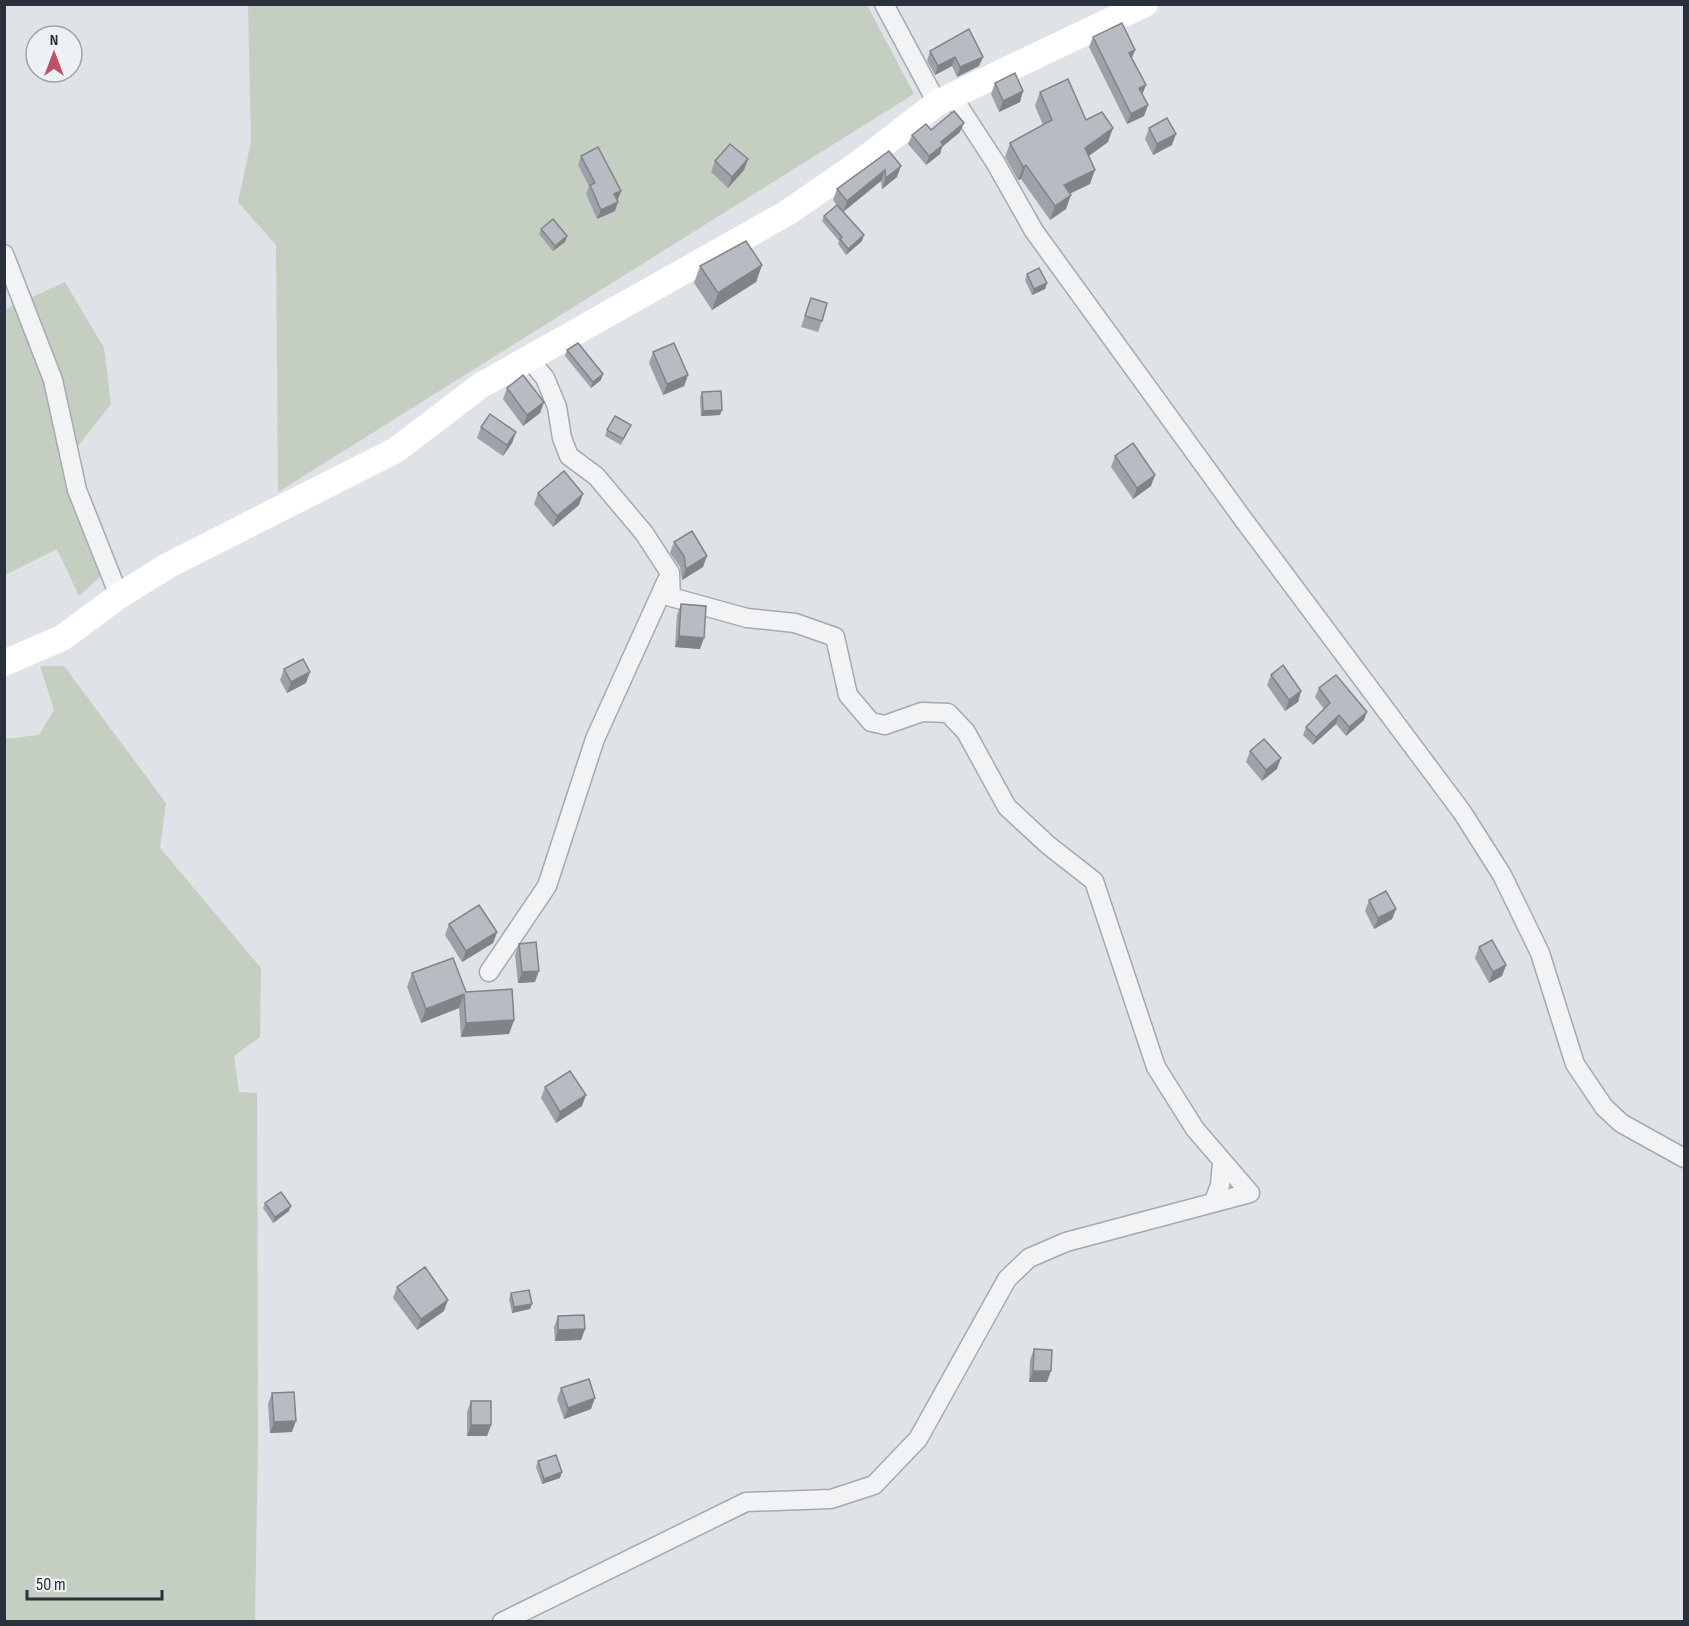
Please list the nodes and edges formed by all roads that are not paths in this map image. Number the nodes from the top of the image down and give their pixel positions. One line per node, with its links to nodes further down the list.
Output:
1 (884, 4): 3 (street)
2 (1145, 4): 3 (street)
3 (944, 99): 5 (street); 10 (street)
4 (4, 254): 7 (street)
5 (530, 360): 6 (street); 7 (street)
6 (670, 573): 9 (street); 11 (street)
7 (119, 596): 8 (street)
8 (4, 663)
9 (489, 972)
10 (1684, 1158)
11 (1222, 1162): 12 (street); 12 (street)
12 (1214, 1201): 13 (street)
13 (502, 1622)

